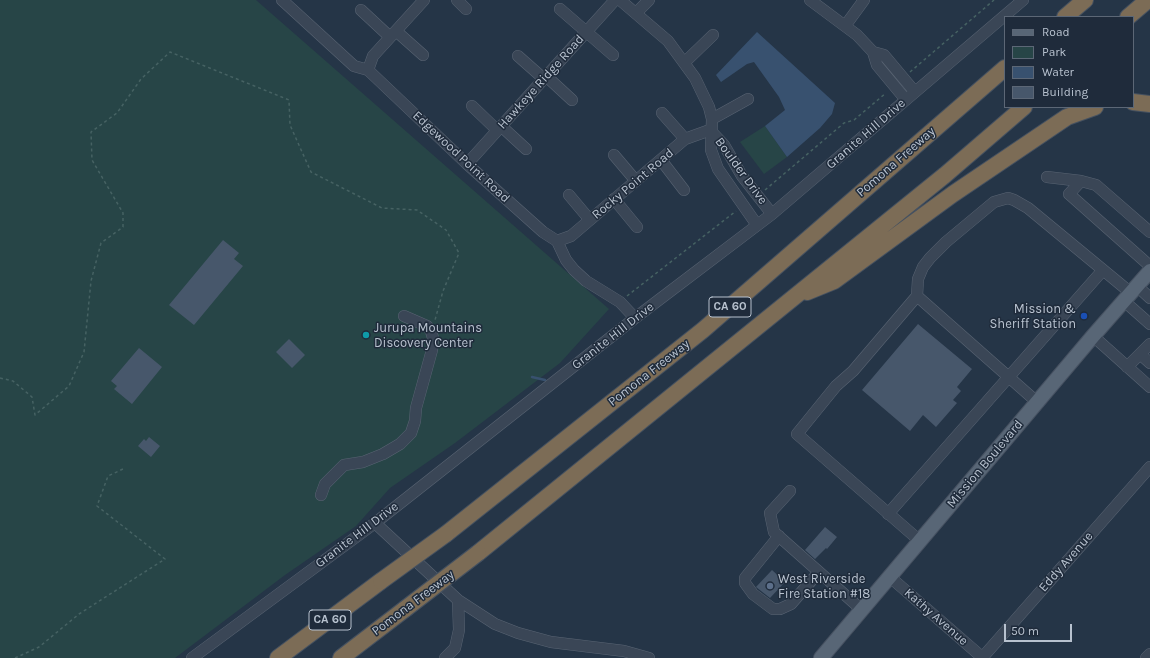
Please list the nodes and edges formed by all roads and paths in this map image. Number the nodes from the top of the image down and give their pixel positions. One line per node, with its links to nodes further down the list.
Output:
1 (282, 0): 32 (street)
2 (424, 0): 23 (street)
3 (456, 0): 13 (street)
4 (615, 0): 22 (street, Hawkeye Ridge Road)
5 (620, 0): 16 (street, Boulder Drive)
6 (649, 0): 16 (street)
7 (810, 0): 21 (street)
8 (864, 0): 21 (street)
9 (994, 0): 30 (path)
10 (1023, 0): 17 (street, Granite Hill Drive)
11 (1085, 0): 19 (highway)
12 (1148, 0): 20 (highway)
13 (466, 9)
14 (560, 9): 22 (street)
15 (361, 10): 23 (street)
16 (636, 13): 29 (street, Boulder Drive)
17 (1004, 16)
18 (1004, 16): 34 (street, Granite Hill Drive)
19 (1066, 16)
20 (1129, 16)
21 (845, 26): 25 (street)
22 (586, 32): 27 (street); 33 (street, Hawkeye Ridge Road)
23 (393, 34): 26 (street); 32 (street)
24 (713, 35): 29 (street)
25 (873, 52): 34 (street); 38 (street)
26 (423, 55)
27 (613, 55)
28 (518, 56): 33 (street)
29 (685, 62): 45 (street, Boulder Drive)
30 (914, 69)
31 (1004, 69): 104 (highway, Pomona Freeway / CA 60, bridge)
32 (368, 70): 53 (street, Edgewood Point Road)
33 (545, 78): 37 (street); 46 (street, Hawkeye Ridge Road)
34 (915, 92): 38 (street, Granite Hill Drive)
35 (882, 97): 57 (path)
36 (748, 99): 45 (street, Rocky Point Road)
37 (572, 100)
38 (906, 100): 62 (street, Granite Hill Drive)
39 (1134, 102): 40 (highway)
40 (1150, 104)
41 (472, 106): 46 (street)
42 (1023, 108): 73 (highway, Pomona Freeway / CA 60)
43 (1092, 108): 73 (highway)
44 (662, 114): 47 (street)
45 (711, 124): 47 (street, Rocky Point Road); 50 (street, Boulder Drive); 52 (street, Boulder Drive)
46 (499, 128): 48 (street); 53 (street, Hawkeye Ridge Road)
47 (685, 139): 51 (street, Rocky Point Road)
48 (526, 149)
49 (614, 155): 56 (street)
50 (730, 157): 52 (street); 62 (street, Boulder Drive)
51 (661, 160): 56 (street, Rocky Point Road); 58 (street)
52 (716, 163): 64 (street, Boulder Drive)
53 (467, 164): 67 (street, Edgewood Point Road)
54 (1047, 177): 55 (street)
55 (1081, 181): 66 (street); 68 (street)
56 (636, 182): 60 (street, Rocky Point Road)
57 (772, 186)
58 (684, 190)
59 (570, 195): 63 (street)
60 (614, 200): 63 (street, Rocky Point Road); 65 (street)
61 (731, 214): 75 (path)
62 (772, 214): 64 (street, Granite Hill Drive)
63 (590, 220): 67 (street, Rocky Point Road)
64 (757, 225): 77 (street, Granite Hill Drive)
65 (637, 227)
66 (1149, 229)
67 (557, 241): 75 (street)
68 (1150, 266)
69 (1103, 270): 71 (street); 72 (street); 85 (street)
70 (1150, 272): 71 (main road, Mission Boulevard)
71 (1130, 294): 74 (street); 78 (street); 80 (main road, Mission Boulevard)
72 (917, 296): 85 (street); 93 (street)
73 (791, 298): 105 (highway, Pomona Freeway / CA 60, bridge)
74 (1150, 298)
75 (620, 302): 77 (street)
76 (404, 316): 79 (street)
77 (635, 318): 94 (street, Granite Hill Drive)
78 (1150, 324)
79 (431, 332): 86 (path); 92 (street)
80 (1093, 336): 84 (street); 88 (main road, Mission Boulevard)
81 (1150, 344): 82 (street)
82 (1140, 354): 83 (street); 84 (street)
83 (1150, 363)
84 (1127, 367): 87 (street)
85 (1008, 377): 88 (street); 93 (street)
86 (0, 378)
87 (1149, 386)
88 (1037, 402): 96 (main road, Mission Boulevard)
89 (1150, 467): 109 (street, Eddy Avenue)
90 (123, 469): 102 (path)
91 (790, 492): 95 (street)
92 (321, 495)
93 (888, 514): 96 (street)
94 (375, 523): 99 (street); 103 (street, Granite Hill Drive)
95 (779, 536): 97 (street); 97 (street)
96 (920, 541): 98 (main road, Mission Boulevard)
97 (818, 572): 100 (street)
98 (890, 577): 100 (main road, Mission Boulevard); 109 (street, Kathy Avenue)
99 (458, 600): 106 (street); 107 (street)
100 (862, 610): 108 (main road, Mission Boulevard)
101 (1150, 654): 110 (street)
102 (15, 658)
103 (192, 658)
104 (278, 658)
105 (341, 658)
106 (445, 658)
107 (649, 658)
108 (821, 658)
109 (983, 658)
110 (1146, 658)

